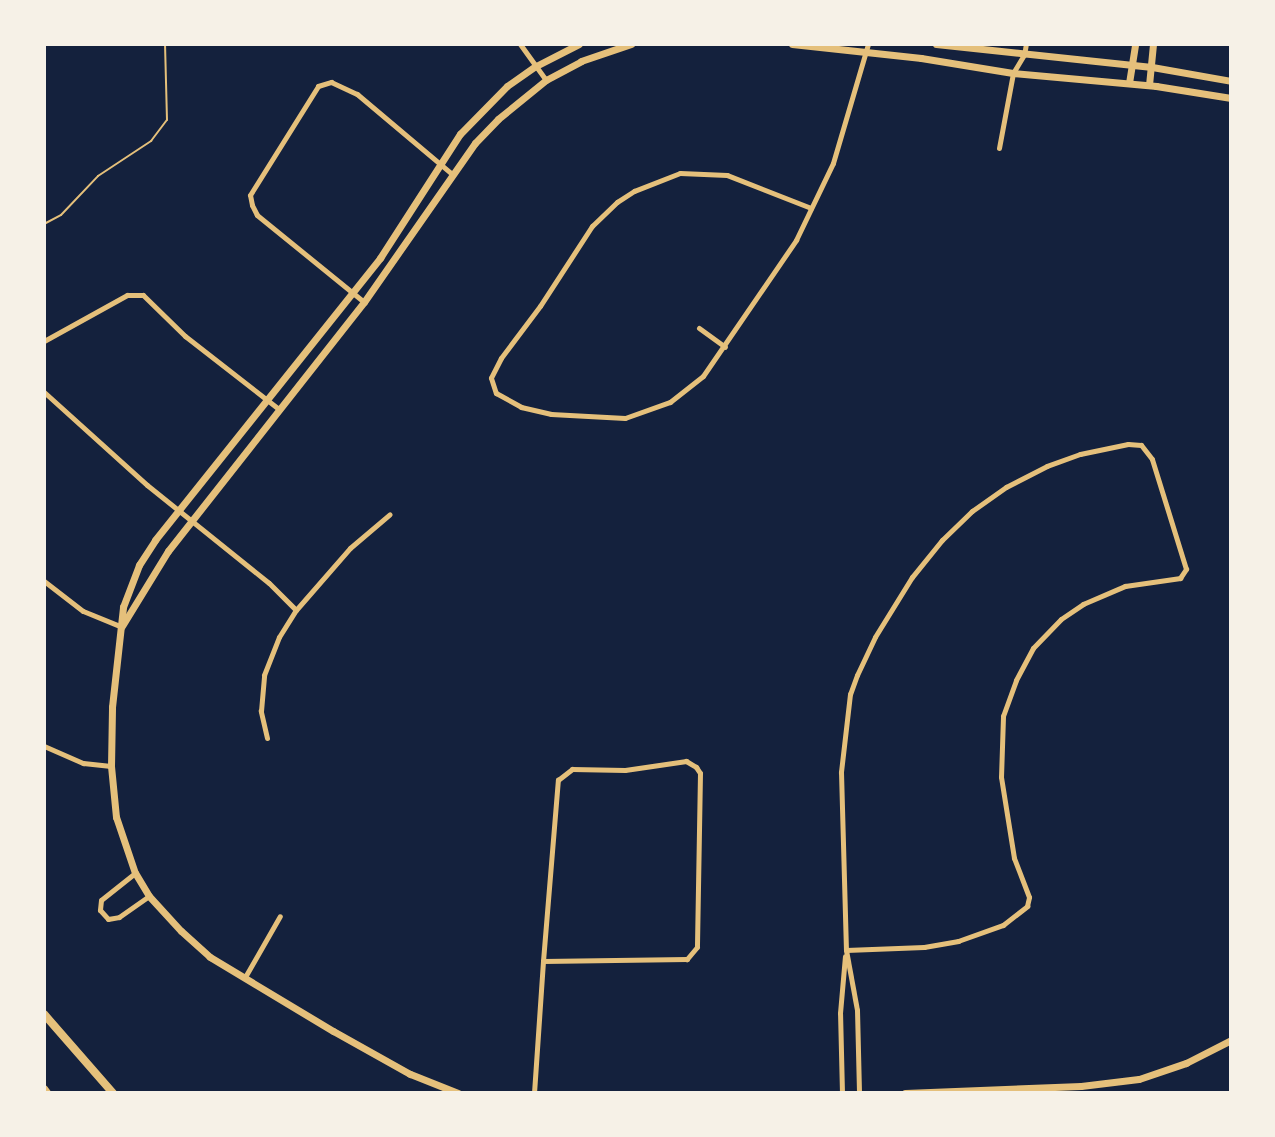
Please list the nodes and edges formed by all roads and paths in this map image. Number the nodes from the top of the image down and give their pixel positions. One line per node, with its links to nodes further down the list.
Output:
1 (165, 44): 25 (path)
2 (520, 44): 13 (street)
3 (579, 44): 13 (street)
4 (631, 44): 16 (street)
5 (792, 44): 10 (street)
6 (936, 44): 11 (street)
7 (1026, 44): 11 (street)
8 (1135, 44): 12 (street)
9 (1153, 44): 14 (street)
10 (867, 47): 15 (street); 24 (street)
11 (1024, 54): 12 (street); 15 (street)
12 (1132, 64): 14 (street); 18 (street)
13 (536, 66): 16 (street); 22 (street)
14 (1152, 67): 17 (street); 19 (street)
15 (1013, 73): 18 (street); 21 (street)
16 (546, 80): 23 (street)
17 (1231, 81)
18 (1129, 83): 19 (street)
19 (1149, 85): 20 (street)
20 (1231, 98)
21 (999, 148)
22 (439, 164): 23 (street); 26 (street); 26 (street)
23 (452, 174): 27 (street)
24 (811, 208): 30 (street); 30 (street)
25 (44, 224)
26 (353, 293): 27 (street); 32 (street)
27 (364, 302): 33 (street)
28 (699, 328): 30 (street)
29 (44, 341): 32 (street)
30 (725, 347)
31 (44, 391): 34 (street)
32 (267, 400): 33 (street); 34 (street)
33 (280, 410): 36 (street)
34 (178, 510): 36 (street); 39 (street)
35 (390, 514): 38 (street)
36 (190, 521): 38 (street); 39 (street)
37 (44, 581): 39 (street)
38 (296, 610): 40 (street)
39 (122, 627): 42 (street)
40 (267, 738)
41 (44, 746): 42 (street)
42 (111, 766): 43 (street)
43 (135, 873): 44 (street); 44 (street)
44 (149, 895): 48 (street)
45 (280, 916): 48 (street)
46 (846, 950): 46 (street); 54 (street); 55 (street)
47 (543, 961): 47 (street); 53 (street)
48 (245, 977): 52 (street)
49 (44, 1014): 51 (main road)
50 (1231, 1040): 56 (street)
51 (113, 1093)
52 (458, 1093)
53 (534, 1093)
54 (842, 1093)
55 (859, 1093)
56 (905, 1093)

